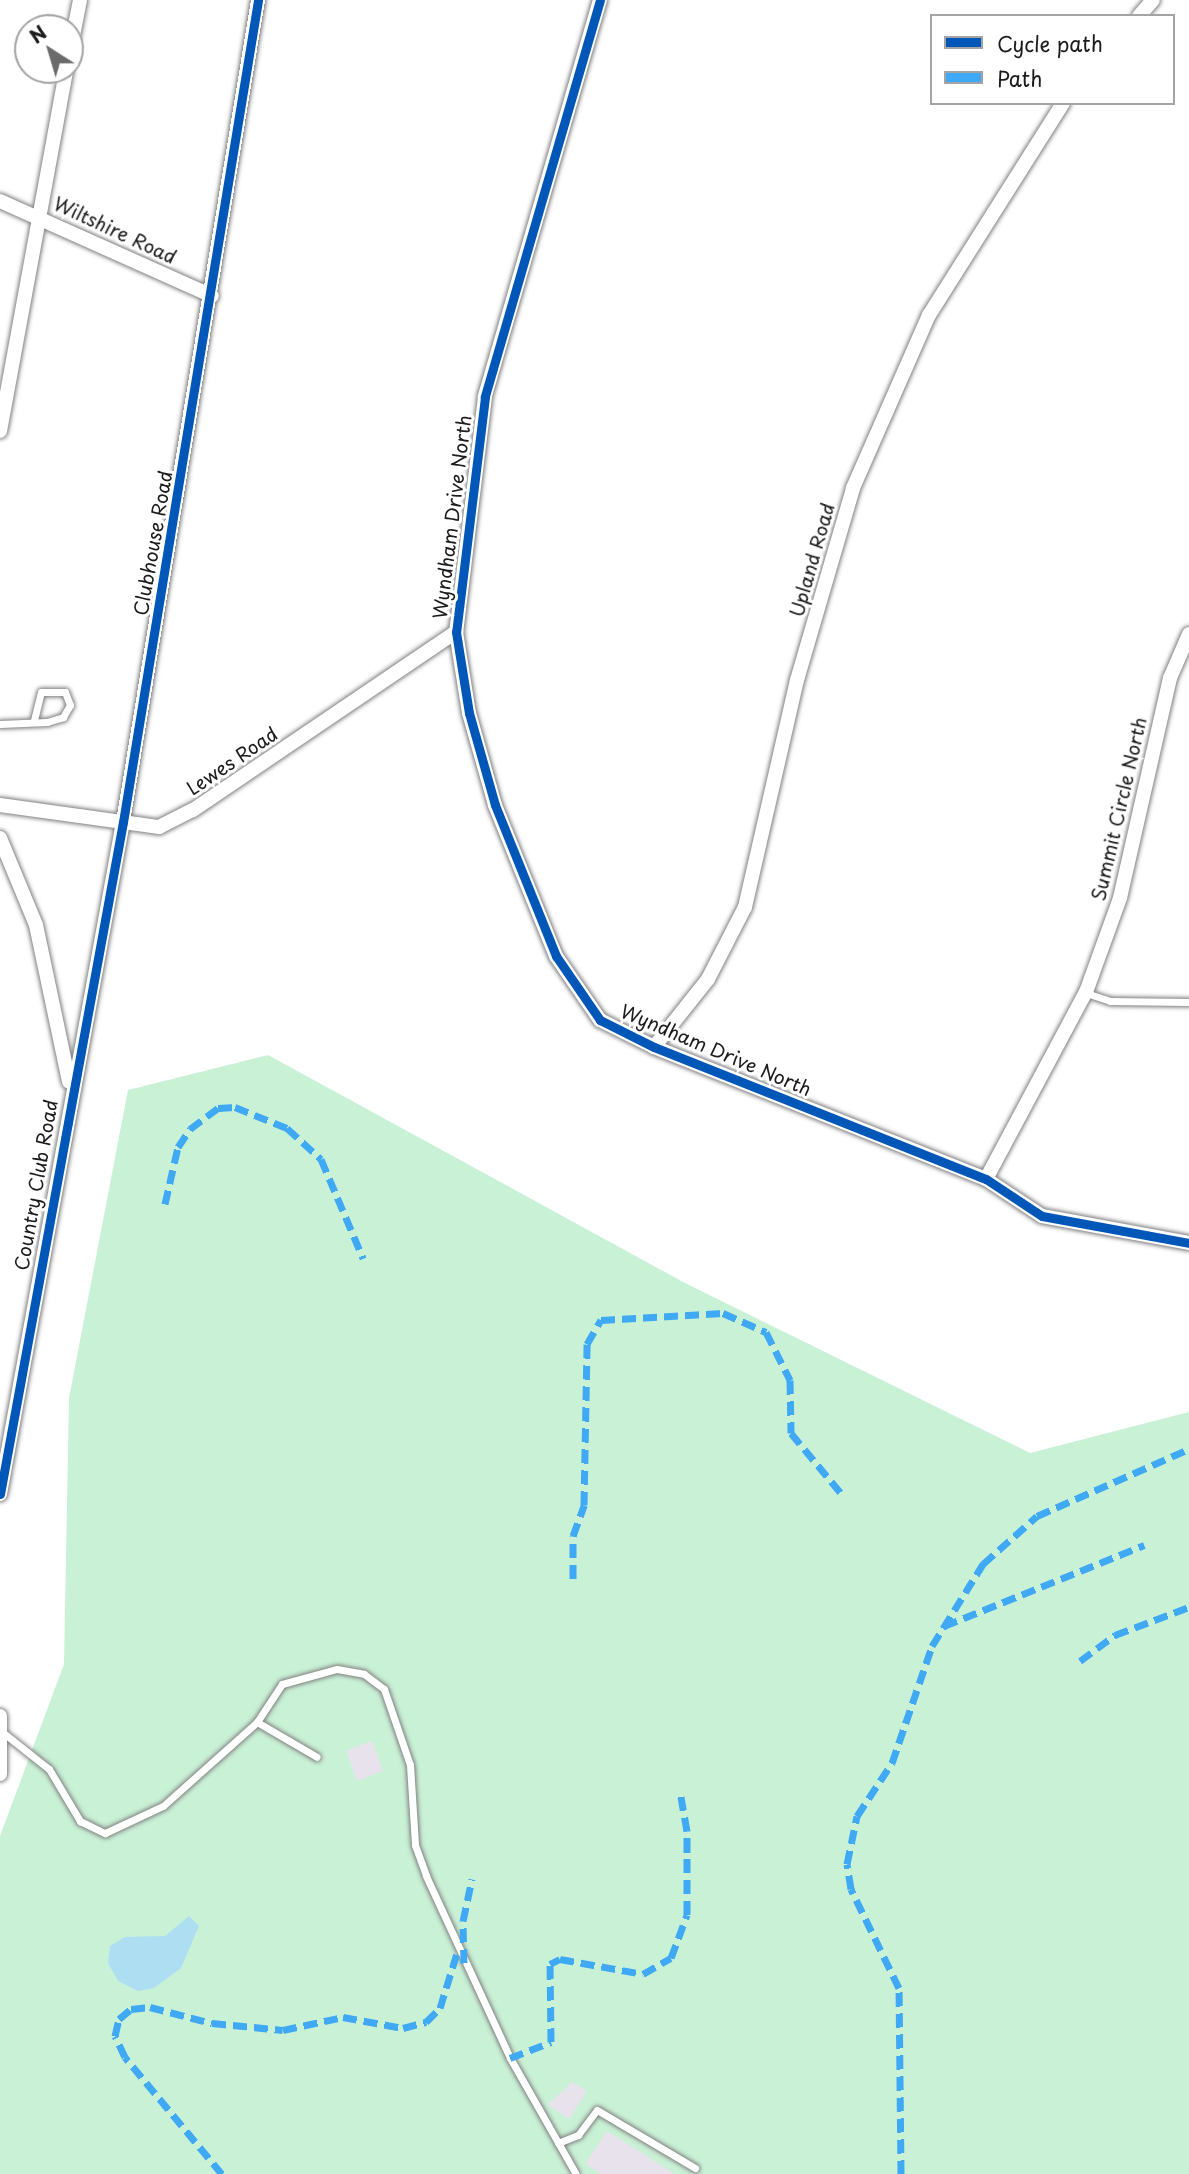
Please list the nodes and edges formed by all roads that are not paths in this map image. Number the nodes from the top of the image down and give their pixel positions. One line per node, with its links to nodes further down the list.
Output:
1 (258, 0): 9 (street, Clubhouse Road)
2 (600, 0): 11 (street, Wyndham Drive North)
3 (1153, 0): 4 (street)
4 (1141, 14)
5 (63, 84): 8 (street)
6 (1062, 105): 20 (street, Upland Road)
7 (0, 201): 8 (street, Wiltshire Road)
8 (37, 215): 9 (street, Wiltshire Road); 10 (street)
9 (212, 296): 16 (street, Clubhouse Road)
10 (0, 431)
11 (456, 632): 16 (street, Lewes Road); 20 (street, Wyndham Drive North)
12 (1189, 634): 18 (street, Summit Circle North)
13 (34, 721): 13 (lane); 14 (lane)
14 (0, 724)
15 (0, 806): 16 (street, Lewes Road)
16 (124, 822): 21 (street, Clubhouse Road)
17 (0, 838): 21 (street, Country Club Road)
18 (1086, 992): 19 (lane); 22 (street, Summit Circle North)
19 (1189, 1002)
20 (654, 1047): 22 (street, Wyndham Drive North)
21 (71, 1090): 24 (street, Country Club Road)
22 (986, 1179): 23 (street, Wyndham Drive North)
23 (1189, 1243)
24 (0, 1494)
25 (0, 1716): 27 (street)
26 (257, 1722): 27 (lane); 28 (lane); 30 (lane)
27 (1, 1731): 29 (street)
28 (317, 1757)
29 (0, 1774)
30 (558, 2143): 31 (lane); 32 (lane)
31 (695, 2168)
32 (576, 2174)

